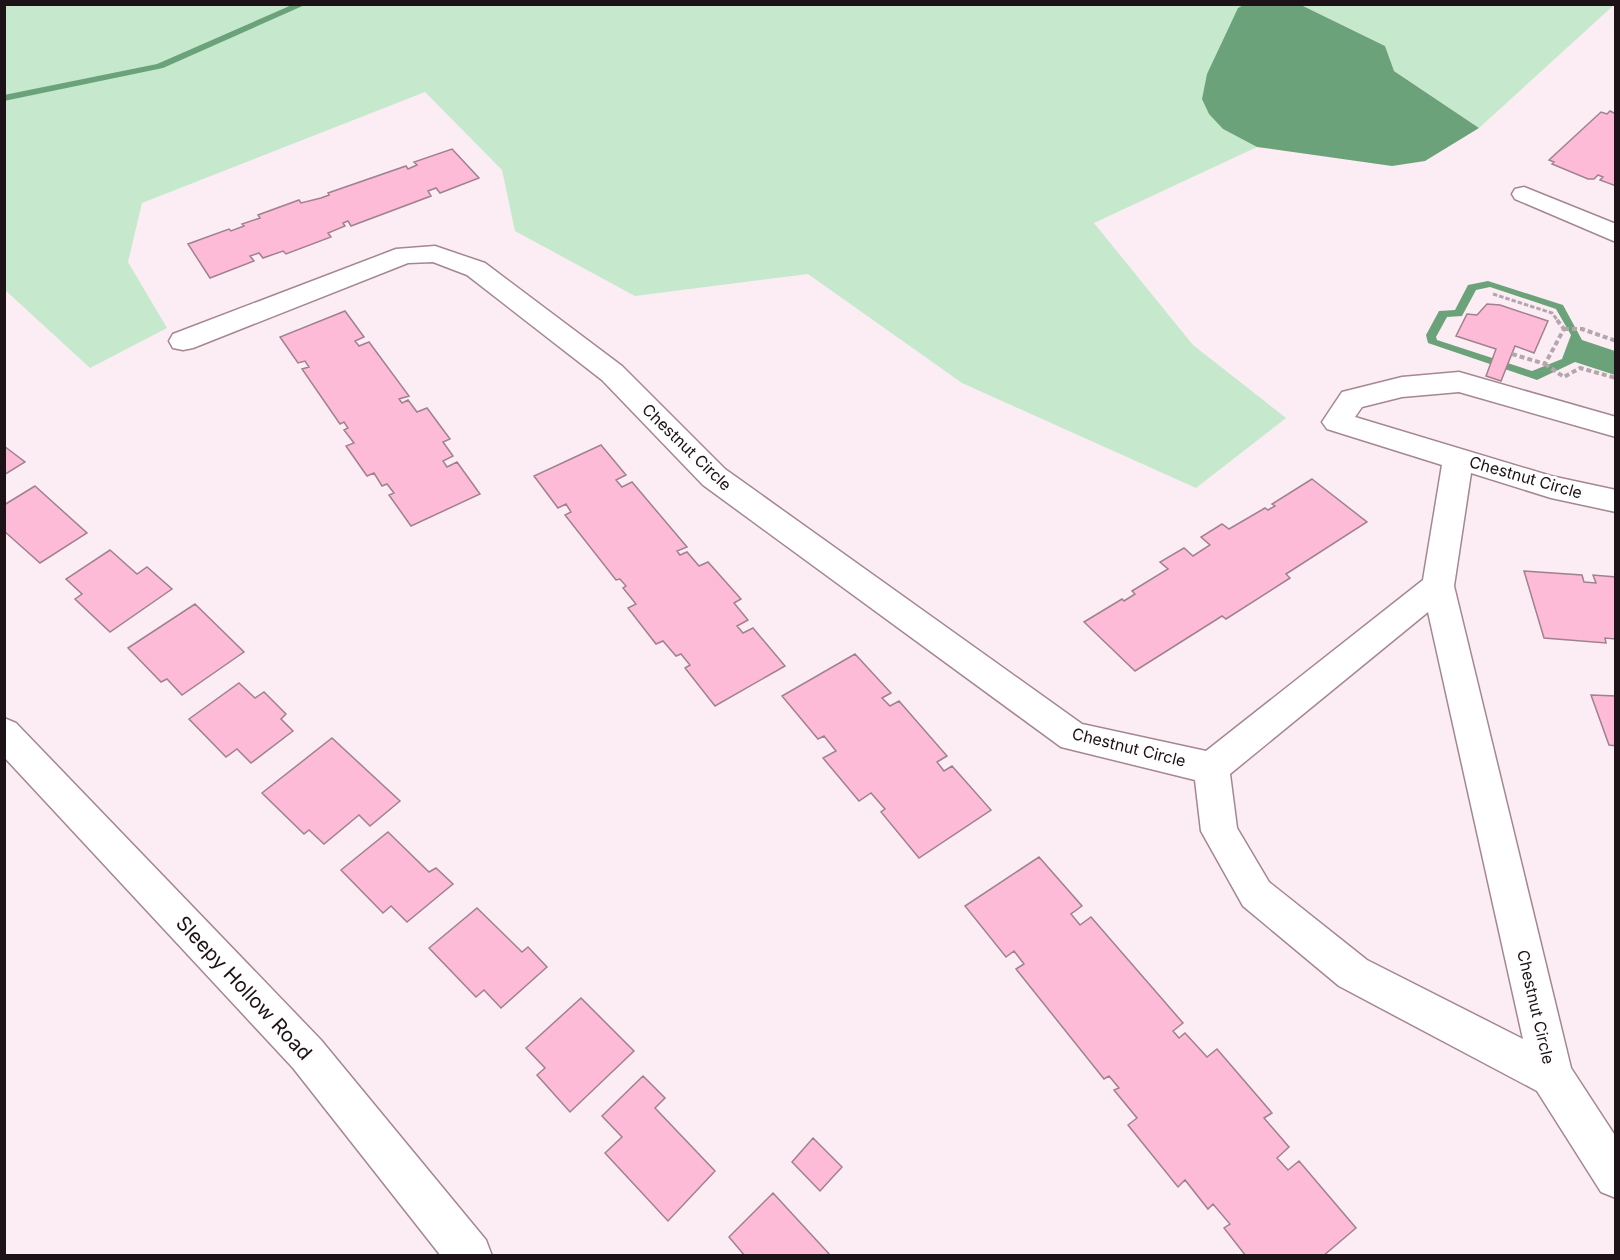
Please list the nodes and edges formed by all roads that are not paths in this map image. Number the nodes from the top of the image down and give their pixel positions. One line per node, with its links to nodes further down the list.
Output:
1 (1524, 194): 2 (street)
2 (1616, 234)
3 (183, 341): 9 (street, Chestnut Circle)
4 (1616, 427): 5 (street)
5 (1458, 458): 6 (street, Chestnut Circle); 7 (street, Chestnut Circle)
6 (1616, 501)
7 (1438, 586): 9 (street); 10 (street, Chestnut Circle)
8 (4, 733): 12 (street, Sleepy Hollow Road)
9 (1211, 768): 10 (street, Chestnut Circle)
10 (1552, 1076): 11 (street, Chestnut Circle)
11 (1616, 1177)
12 (470, 1256)

